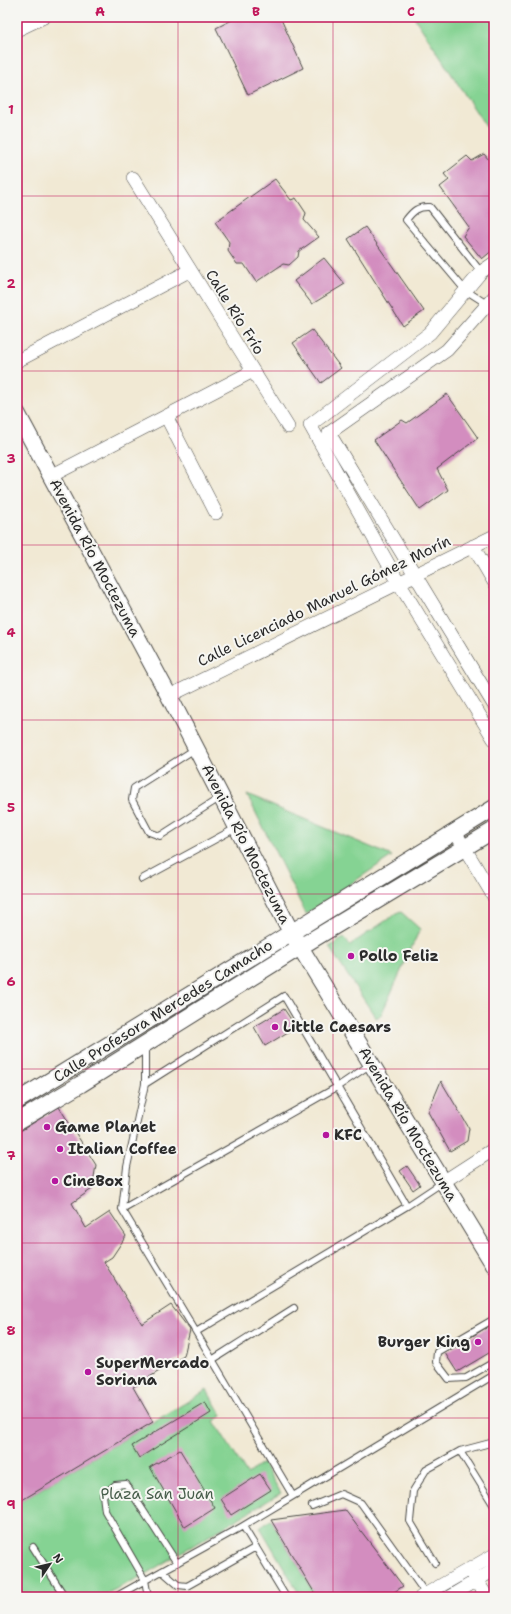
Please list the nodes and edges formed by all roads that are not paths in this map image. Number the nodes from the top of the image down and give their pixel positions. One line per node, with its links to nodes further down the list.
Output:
1 (44, 17): 2 (street)
2 (17, 30)
3 (133, 178): 5 (street, Calle Río Frío)
4 (494, 263): 6 (street)
5 (190, 271): 9 (street); 10 (street, Calle Río Frío)
6 (481, 272): 7 (street); 7 (lane)
7 (465, 290): 8 (lane); 20 (street)
8 (491, 301): 18 (street)
9 (17, 360)
10 (253, 371): 12 (street); 13 (street, Calle Río Frío)
11 (17, 413): 14 (street, Avenida Río Moctezuma)
12 (166, 416): 14 (street); 15 (street)
13 (288, 427)
14 (51, 476): 21 (street, Avenida Río Moctezuma)
15 (216, 513)
16 (494, 536): 17 (street, Calle Licenciado Manuel Gómez Morín)
17 (473, 546): 18 (street, Calle Licenciado Manuel Gómez Morín); 19 (street)
18 (415, 575): 20 (street, Calle Licenciado Manuel Gómez Morín); 22 (street)
19 (494, 582)
20 (399, 583): 21 (street, Calle Licenciado Manuel Gómez Morín); 23 (street)
21 (169, 696): 24 (street, Avenida Río Moctezuma)
22 (494, 705)
23 (494, 739)
24 (196, 748): 25 (street, Avenida Río Moctezuma); 25 (lane)
25 (221, 797): 27 (street, Avenida Río Moctezuma)
26 (494, 808): 29 (street, Calle Profesora Mercedes Camacho)
27 (237, 827): 31 (lane); 33 (street, Avenida Río Moctezuma)
28 (494, 830): 30 (street, Calle Profesora Mercedes Camacho)
29 (456, 832): 30 (street); 33 (street, Calle Profesora Mercedes Camacho)
30 (465, 848): 32 (street); 34 (street, Calle Profesora Mercedes Camacho)
31 (142, 879)
32 (494, 897)
33 (291, 932): 34 (street, Avenida Río Moctezuma); 37 (street, Calle Profesora Mercedes Camacho)
34 (300, 947): 35 (street, Calle Profesora Mercedes Camacho); 36 (street, Avenida Río Moctezuma)
35 (145, 1044): 38 (street, Calle Profesora Mercedes Camacho); 39 (lane)
36 (372, 1064): 40 (lane); 44 (street, Avenida Río Moctezuma)
37 (70, 1068): 38 (street); 41 (street, Calle Profesora Mercedes Camacho)
38 (81, 1084): 42 (street, Calle Profesora Mercedes Camacho)
39 (145, 1084): 40 (lane); 46 (lane)
40 (337, 1087): 45 (lane); 46 (lane)
41 (17, 1101)
42 (17, 1122)
43 (494, 1149): 44 (street)
44 (443, 1182): 45 (lane); 47 (street, Avenida Río Moctezuma)
45 (407, 1206): 50 (lane)
46 (122, 1209): 50 (lane)
47 (494, 1265)
48 (294, 1308): 51 (lane)
49 (494, 1319): 52 (lane)
50 (196, 1332): 51 (lane)
51 (212, 1360): 56 (lane)
52 (494, 1362)
53 (494, 1375): 56 (lane)
54 (494, 1442): 55 (lane)
55 (460, 1451): 58 (lane); 64 (lane)
56 (293, 1496): 59 (lane)
57 (312, 1506): 70 (lane)
58 (494, 1506)
59 (243, 1526): 60 (lane); 63 (lane)
60 (256, 1547): 67 (lane); 74 (lane)
61 (33, 1548): 71 (lane)
62 (494, 1554): 65 (street)
63 (177, 1563): 67 (lane); 68 (lane)
64 (434, 1563)
65 (470, 1569): 69 (street); 70 (street)
66 (494, 1570): 69 (street)
67 (162, 1571): 68 (lane)
68 (146, 1580): 72 (lane); 73 (lane)
69 (477, 1580): 75 (street); 76 (street)
70 (424, 1596)
71 (65, 1597)
72 (115, 1597)
73 (148, 1597)
74 (286, 1597)
75 (449, 1597)
76 (487, 1597)

